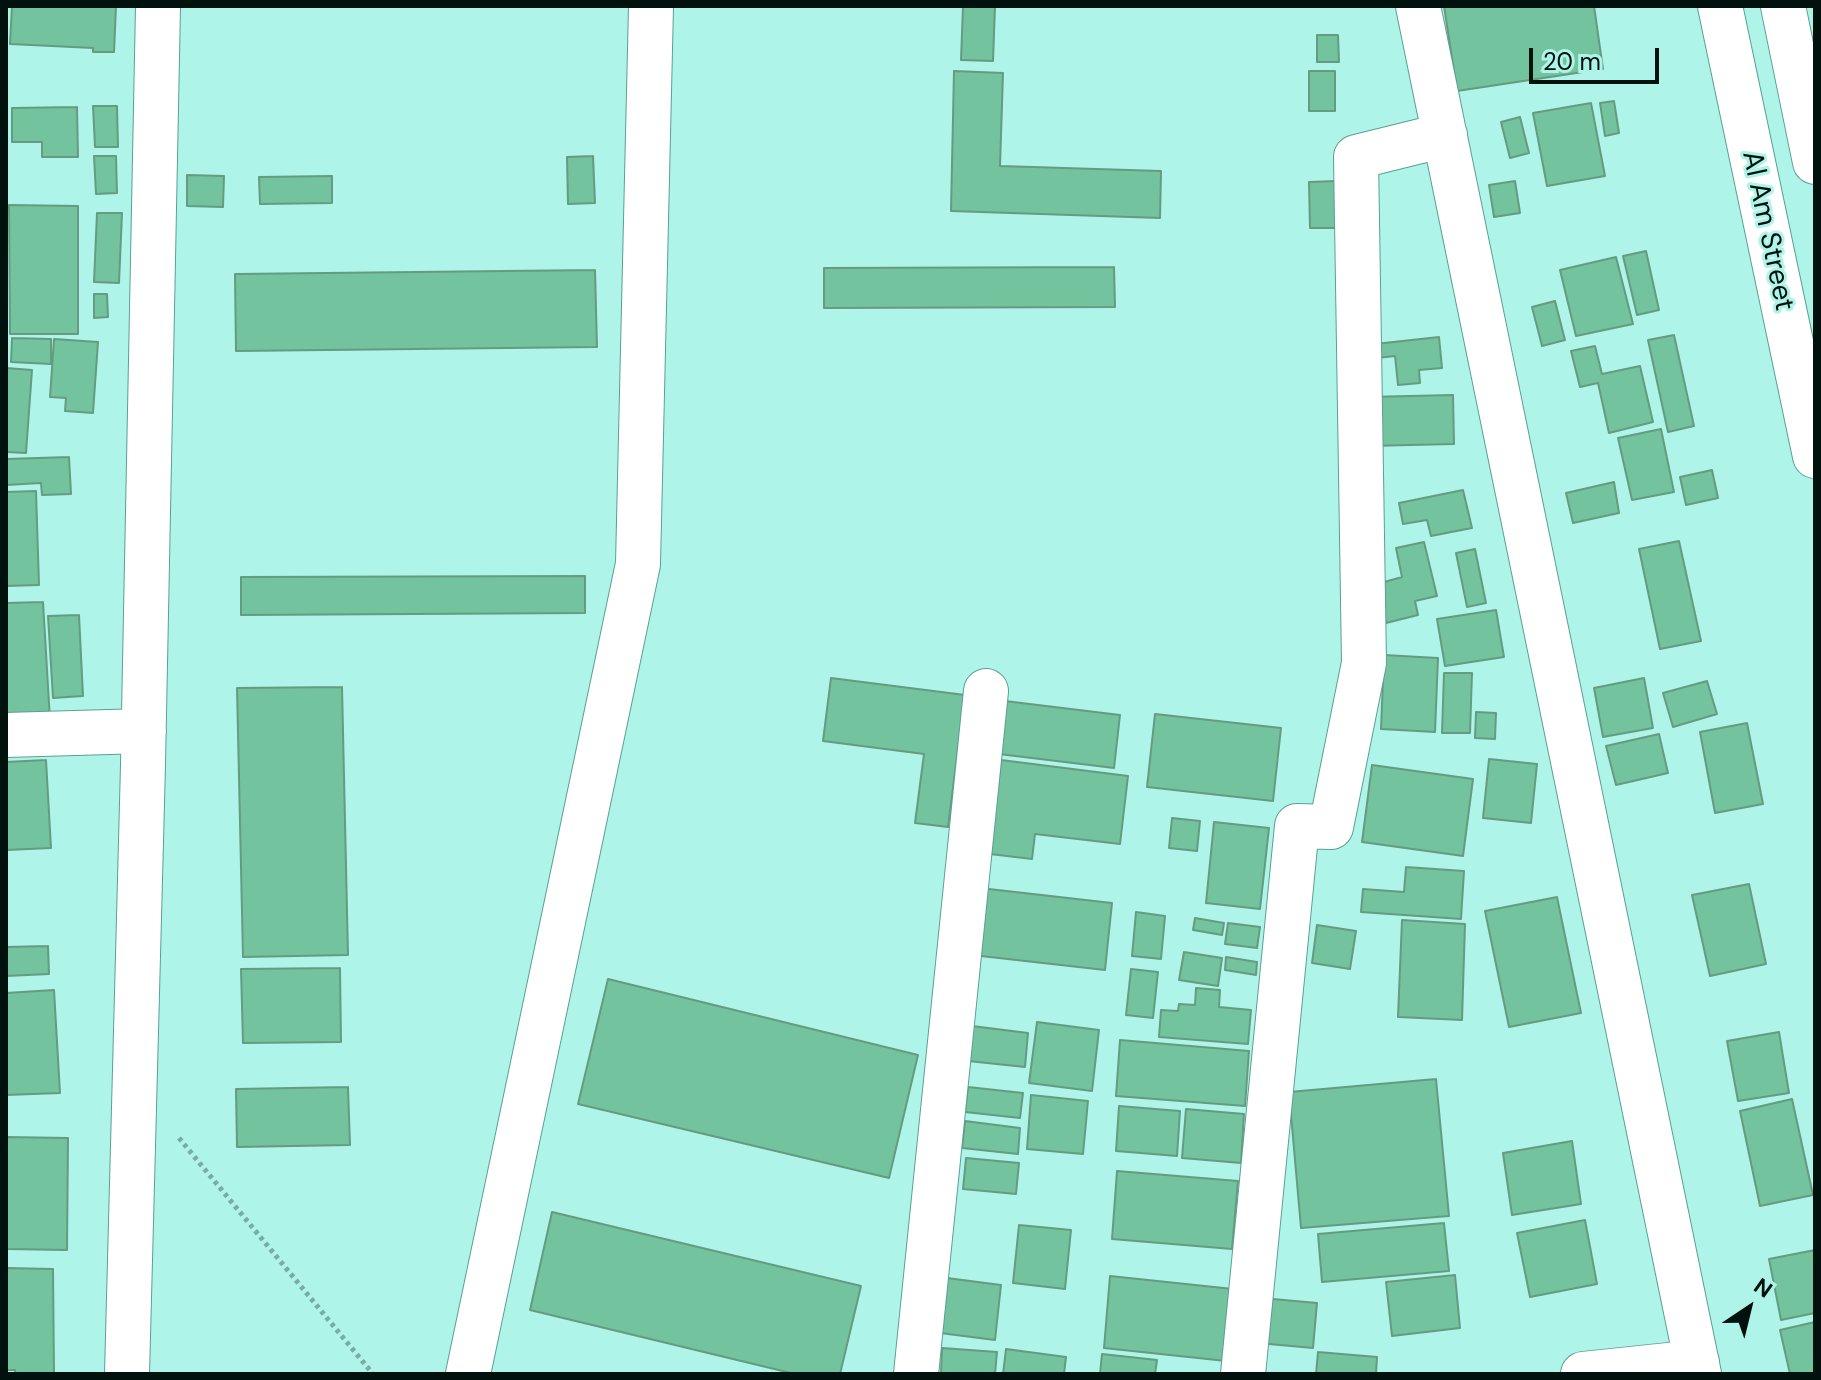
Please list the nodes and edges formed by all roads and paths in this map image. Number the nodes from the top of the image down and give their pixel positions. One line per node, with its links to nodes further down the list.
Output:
1 (158, 6): 10 (street)
2 (651, 6): 16 (street)
3 (1418, 6): 6 (street)
4 (1720, 6): 8 (street, Al Am Street)
5 (1783, 6): 7 (street)
6 (1445, 135): 13 (street); 18 (street)
7 (1815, 162)
8 (1815, 456)
9 (986, 691): 17 (street)
10 (144, 731): 11 (street); 12 (street)
11 (6, 735)
12 (135, 1084): 14 (street); 15 (path)
13 (1698, 1368): 19 (street)
14 (127, 1374)
15 (373, 1374)
16 (468, 1374)
17 (916, 1374)
18 (1243, 1374)
19 (1583, 1374)

